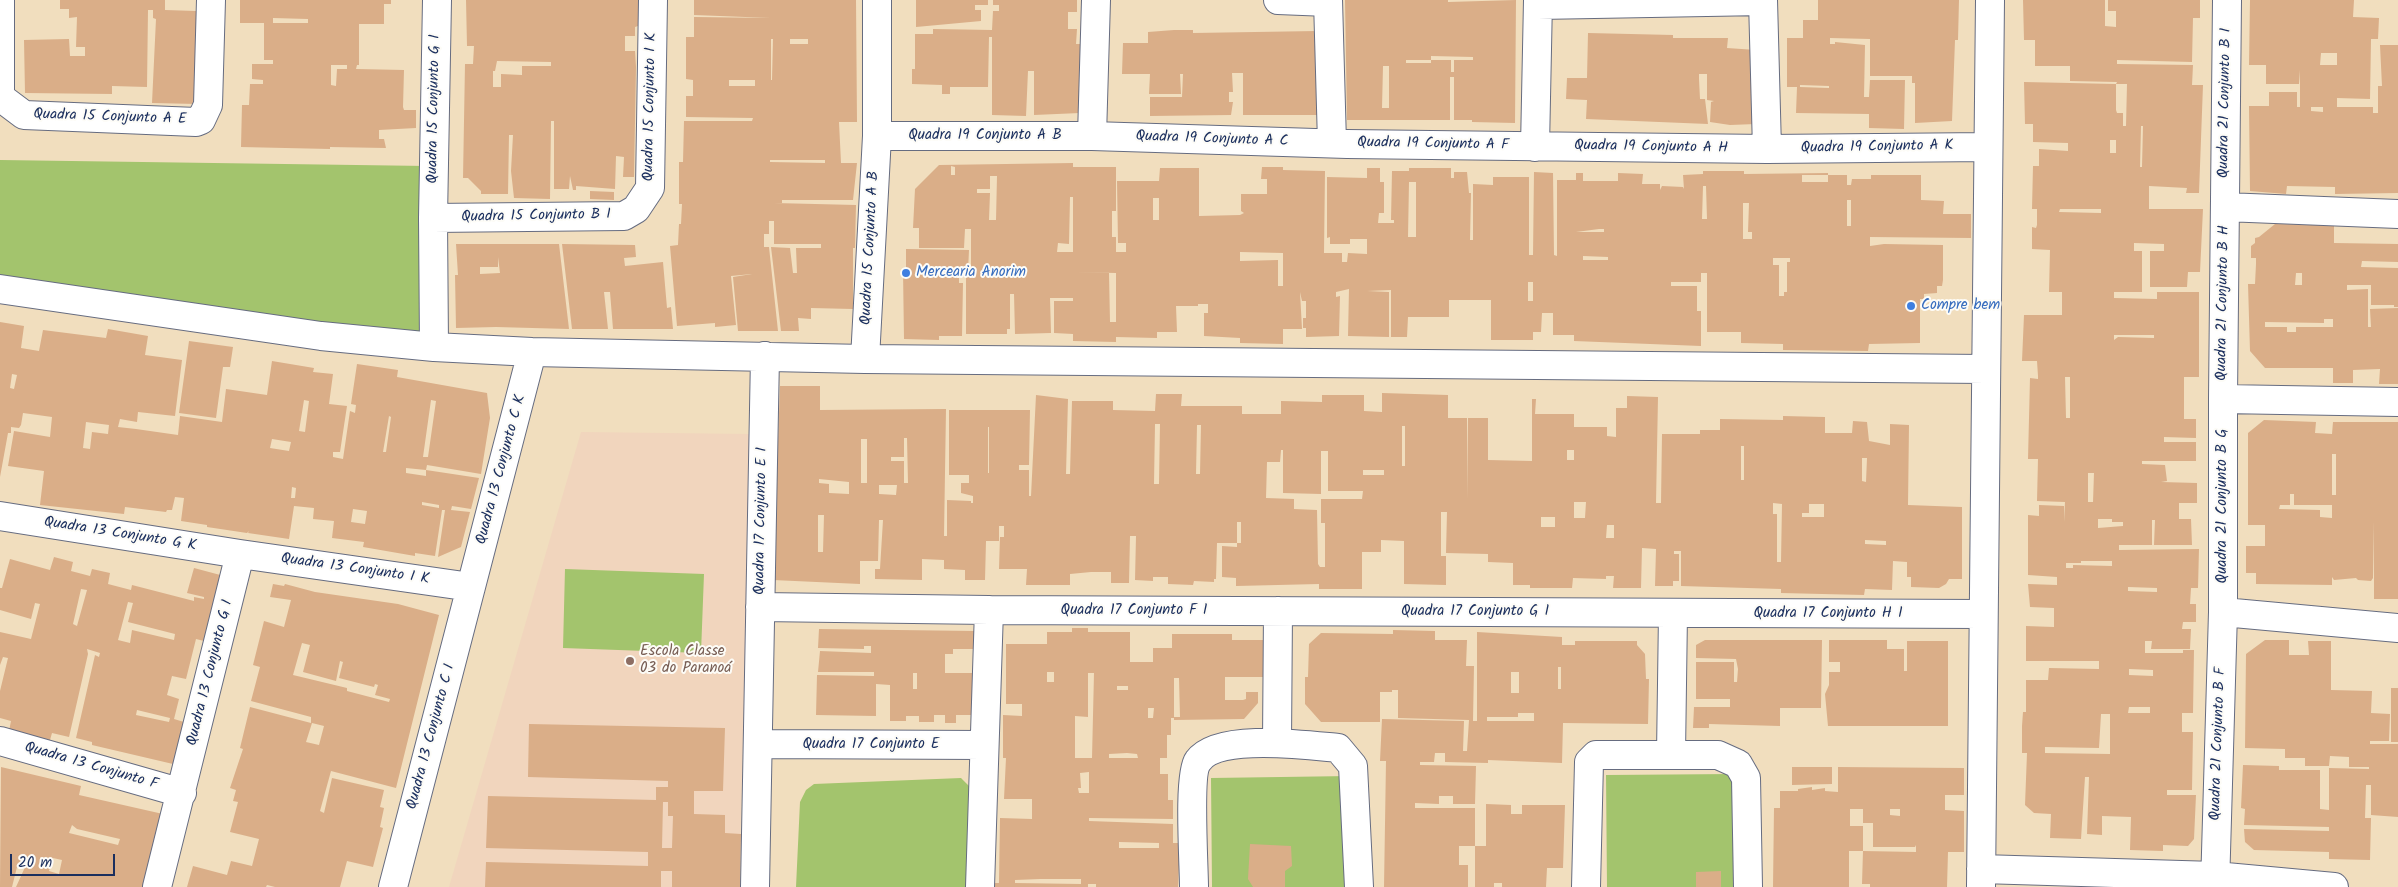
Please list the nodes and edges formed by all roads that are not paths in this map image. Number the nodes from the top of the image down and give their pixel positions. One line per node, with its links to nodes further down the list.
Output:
1 (0, 0): 2 (street, Quadra 15 Conjunto A E)
2 (211, 0)
3 (437, 0): 22 (street, Quadra 15 Conjunto G I)
4 (653, 0): 20 (street, Quadra 15 Conjunto I K)
5 (877, 0): 13 (street, Quadra 15 Conjunto A B)
6 (1096, 0): 14 (street)
7 (1278, 0): 10 (street)
8 (1990, 0): 17 (street)
9 (2228, 0): 19 (street, Quadra 21 Conjunto B I)
10 (1328, 1): 15 (street)
11 (1763, 1): 12 (street); 18 (street)
12 (1538, 2): 16 (street)
13 (877, 136): 14 (street, Quadra 19 Conjunto A B); 27 (street, Quadra 15 Conjunto A B)
14 (1092, 136): 15 (street, Quadra 19 Conjunto A C)
15 (1332, 143): 16 (street, Quadra 19 Conjunto A F)
16 (1535, 147): 18 (street, Quadra 19 Conjunto A H)
17 (1987, 147): 18 (street, Quadra 19 Conjunto A K); 28 (street)
18 (1768, 149)
19 (2225, 207): 21 (street); 29 (street, Quadra 21 Conjunto B H)
20 (636, 209): 22 (street, Quadra 15 Conjunto B I)
21 (2398, 214)
22 (433, 218): 24 (street)
23 (0, 289): 24 (street)
24 (434, 348): 25 (street)
25 (532, 352): 26 (street); 33 (street, Quadra 13 Conjunto C K)
26 (765, 356): 27 (street); 34 (street, Quadra 17 Conjunto E I)
27 (865, 359): 28 (street)
28 (1985, 369): 39 (street)
29 (2223, 399): 30 (street); 37 (street, Quadra 21 Conjunto B G)
30 (2398, 402)
31 (0, 516): 32 (street, Quadra 13 Conjunto G K)
32 (240, 554): 33 (street, Quadra 13 Conjunto I K); 46 (street, Quadra 13 Conjunto G I)
33 (471, 587): 50 (street, Quadra 13 Conjunto C I)
34 (760, 607): 35 (street, Quadra 17 Conjunto E I); 43 (street)
35 (989, 610): 36 (street, Quadra 17 Conjunto F I); 44 (street)
36 (1278, 611): 38 (street, Quadra 17 Conjunto G I); 42 (street)
37 (2223, 612): 40 (street); 48 (street, Quadra 21 Conjunto B F)
38 (1673, 613): 39 (street, Quadra 17 Conjunto H I); 45 (street)
39 (1982, 614): 47 (street)
40 (2398, 628)
41 (0, 741): 46 (street, Quadra 13 Conjunto F)
42 (1277, 742): 53 (street); 54 (street)
43 (758, 744): 44 (street, Quadra 17 Conjunto E); 51 (street)
44 (984, 745): 52 (street)
45 (1671, 754): 55 (street); 56 (street)
46 (182, 793): 49 (street, Quadra 13 Conjunto G I)
47 (1981, 878): 48 (street)
48 (2215, 882): 57 (street)
49 (157, 887)
50 (393, 887)
51 (755, 887)
52 (980, 887)
53 (1194, 887)
54 (1359, 887)
55 (1586, 887)
56 (1748, 887)
57 (2334, 887)

